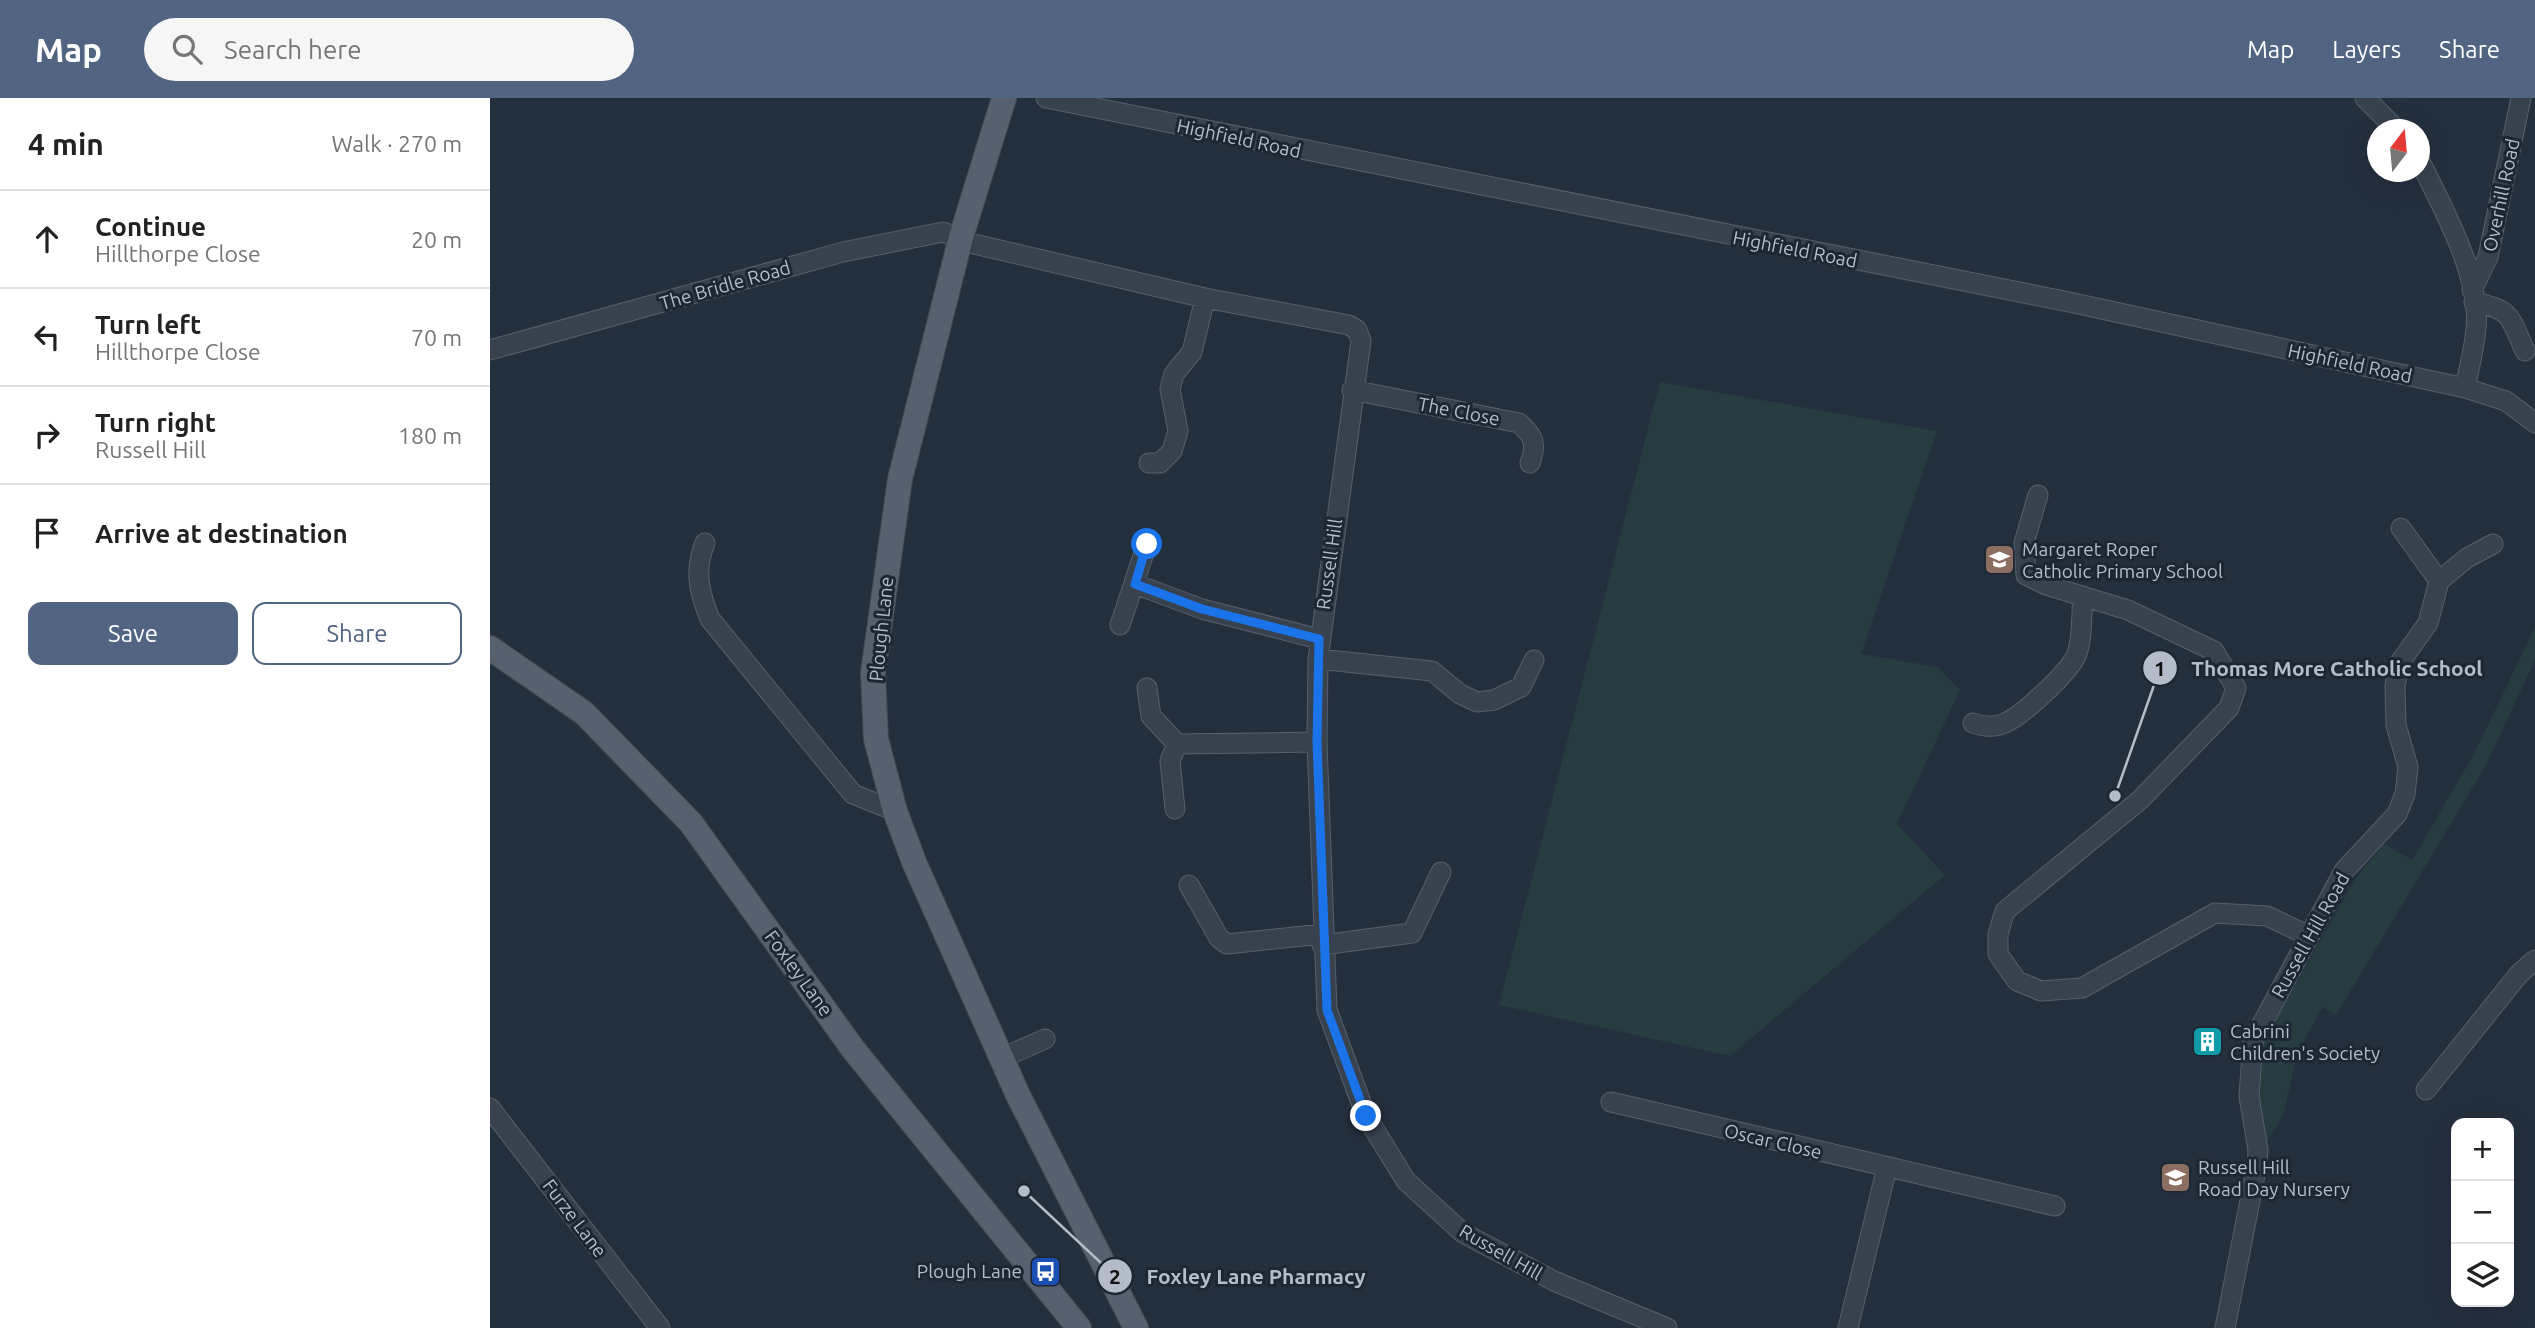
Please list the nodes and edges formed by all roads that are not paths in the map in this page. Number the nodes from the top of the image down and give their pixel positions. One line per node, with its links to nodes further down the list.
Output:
1 (1004, 98): 7 (main road, Plough Lane)
2 (1046, 98): 12 (street, Highfield Road)
3 (2365, 98): 5 (street)
4 (2521, 98): 8 (street, Overhill Road)
5 (2386, 119)
6 (2430, 182): 8 (street)
7 (961, 237): 9 (street, Russell Hill); 10 (street, The Bridle Road); 35 (main road, Plough Lane)
8 (2473, 296): 11 (street); 12 (street)
9 (1205, 298): 13 (street, Russell Hill); 15 (street)
10 (490, 350)
11 (2525, 351)
12 (2465, 388): 14 (street, Highfield Road)
13 (1352, 390): 16 (street, The Close); 26 (street, Russell Hill)
14 (2535, 424)
15 (1149, 463)
16 (1530, 463)
17 (2038, 495): 24 (street)
18 (2401, 528): 22 (street)
19 (705, 543): 35 (street)
20 (1147, 544): 23 (street)
21 (2493, 544): 22 (street)
22 (2440, 581): 38 (street, Russell Hill Road)
23 (1135, 584): 25 (street); 26 (street)
24 (2083, 596): 31 (street); 38 (street)
25 (1120, 625)
26 (1319, 639): 28 (street, Russell Hill)
27 (490, 648): 49 (main road, Foxley Lane)
28 (1318, 659): 29 (street); 32 (street, Russell Hill)
29 (1534, 660)
30 (1147, 688): 33 (street)
31 (1973, 723)
32 (1317, 742): 33 (street); 39 (street, Russell Hill)
33 (1177, 744): 34 (street)
34 (1175, 809)
35 (895, 811): 42 (main road, Plough Lane)
36 (1441, 872): 39 (street)
37 (1189, 885): 39 (street)
38 (2307, 935): 53 (street, Russell Hill Road)
39 (1322, 939): 51 (street, Russell Hill)
40 (2535, 960): 43 (street)
41 (1045, 1039): 42 (street)
42 (1002, 1058): 50 (main road, Plough Lane)
43 (2426, 1090)
44 (1611, 1102): 46 (street, Oscar Close)
45 (490, 1108): 48 (street, Furze Lane)
46 (1887, 1167): 47 (street, Oscar Close); 52 (street)
47 (2055, 1206)
48 (660, 1328)
49 (1079, 1328)
50 (1136, 1328)
51 (1667, 1328)
52 (1848, 1328)
53 (2225, 1328)

